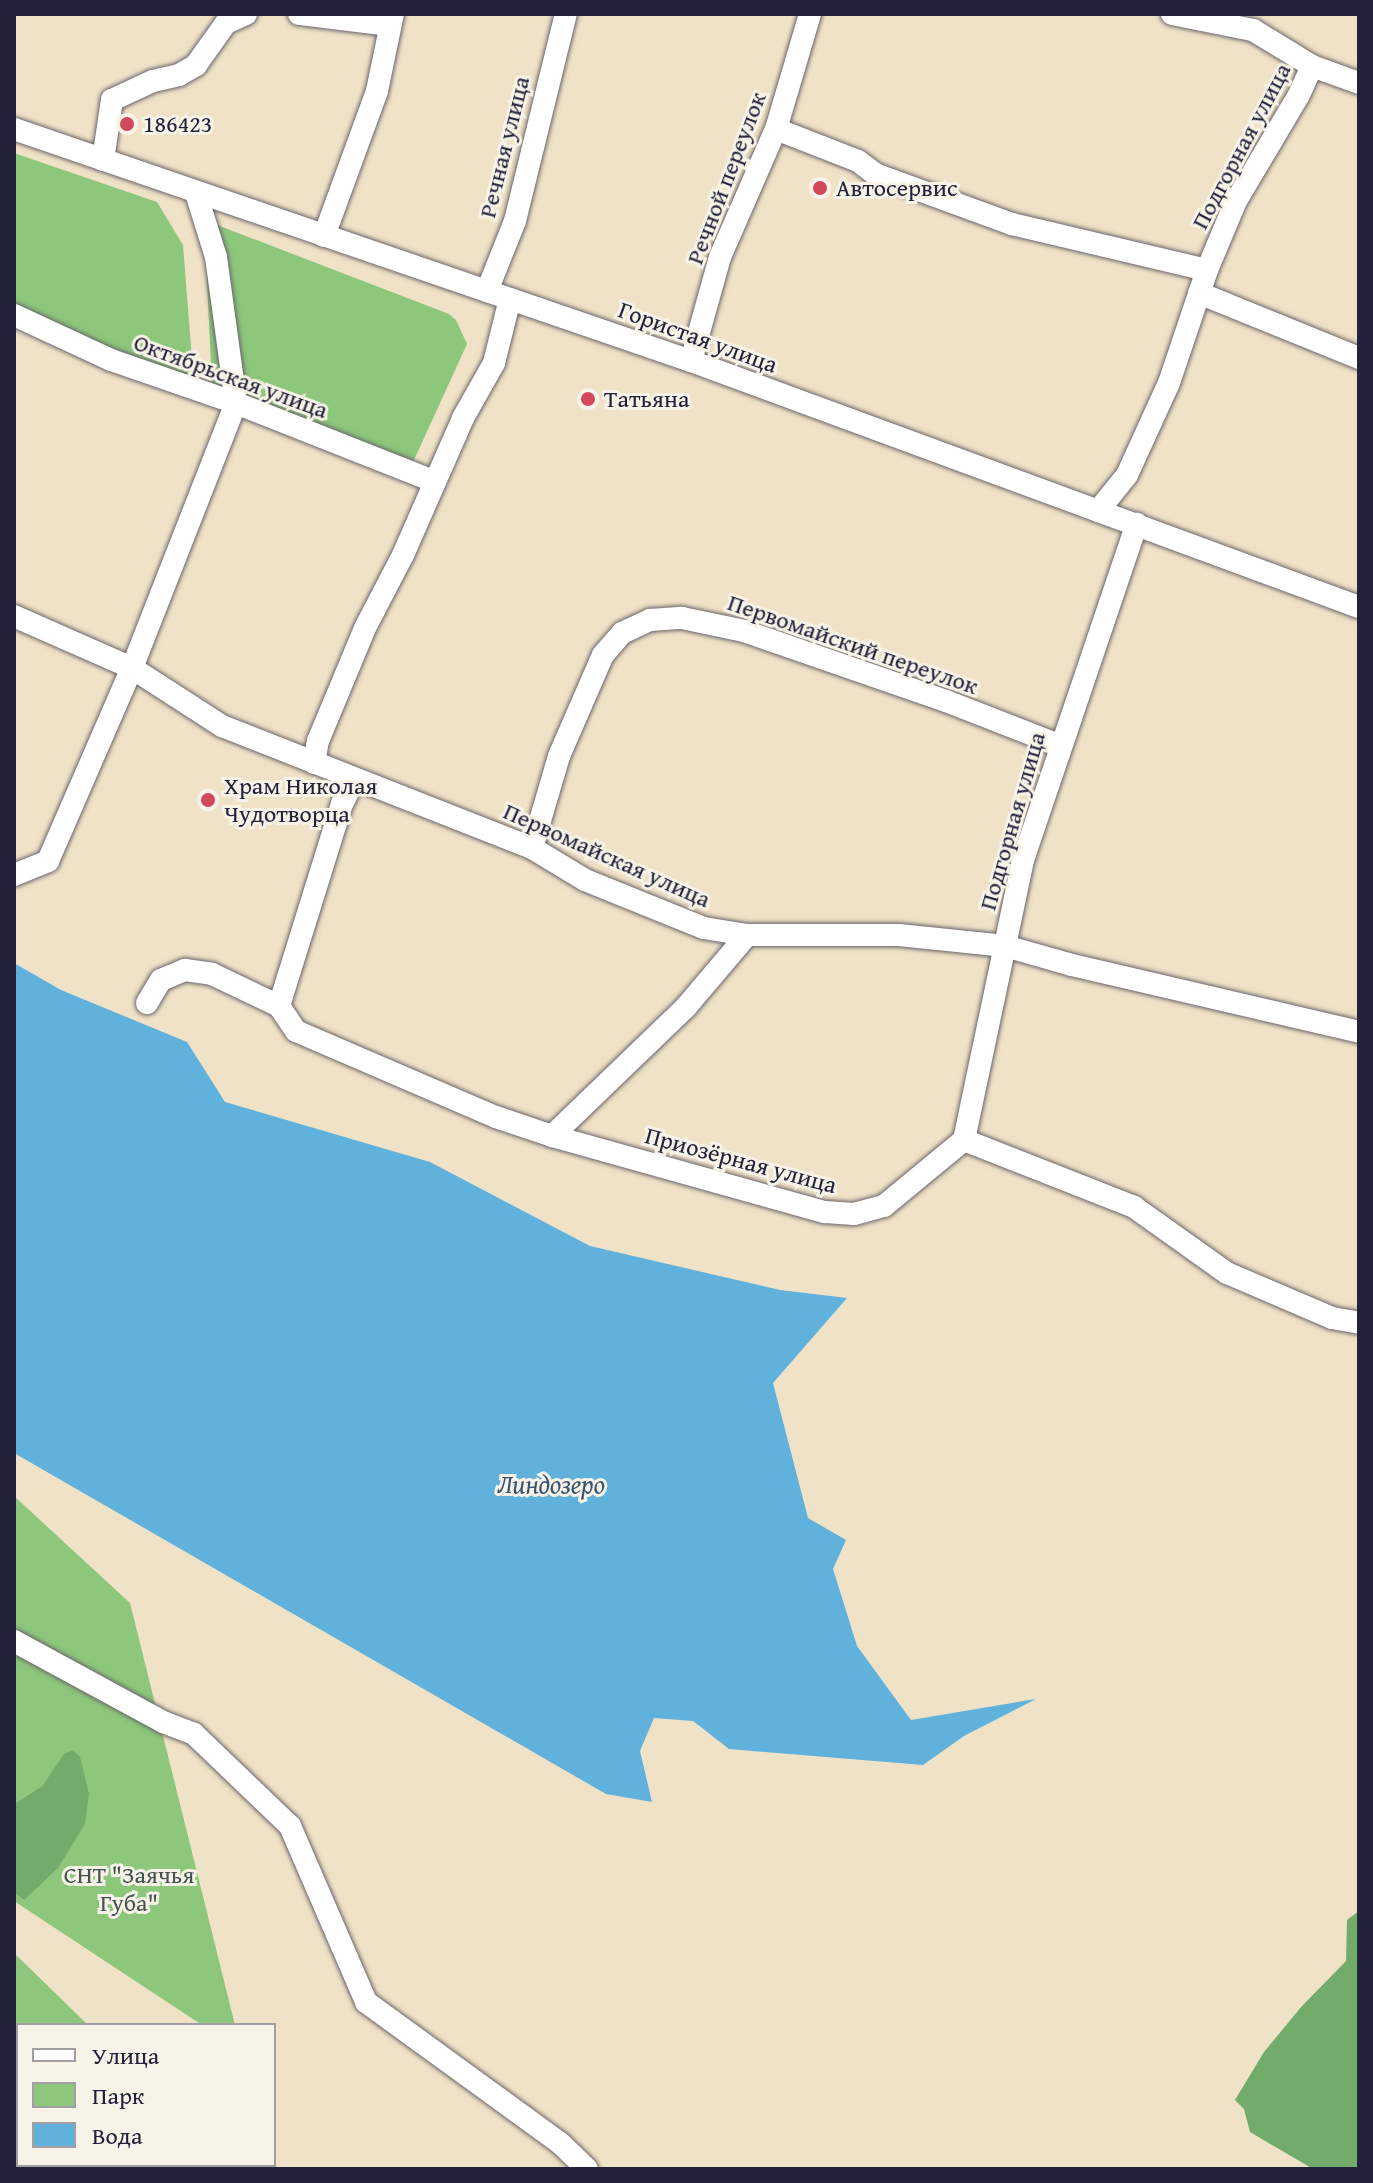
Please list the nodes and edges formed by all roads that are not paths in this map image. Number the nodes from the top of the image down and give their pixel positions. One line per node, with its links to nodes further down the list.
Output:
1 (246, 14): 11 (street)
2 (299, 14): 6 (street)
3 (566, 14): 15 (street, Речная улица)
4 (810, 14): 10 (street, Речной переулок)
5 (1172, 14): 7 (street)
6 (391, 20): 13 (street)
7 (1312, 66): 8 (street); 14 (street, Подгорная улица)
8 (1359, 83)
9 (14, 129): 11 (street, Гористая улица)
10 (776, 129): 14 (street); 20 (street, Речной переулок)
11 (103, 160): 12 (street, Гористая улица)
12 (196, 193): 13 (street, Гористая улица); 21 (street)
13 (324, 236): 15 (street, Гористая улица)
14 (1207, 270): 16 (street, Подгорная улица)
15 (487, 291): 17 (street, Гористая улица)
16 (1199, 293): 19 (street); 23 (street, Подгорная улица)
17 (510, 299): 20 (street, Гористая улица); 22 (street)
18 (14, 315): 21 (street, Октябрьская улица)
19 (1359, 358)
20 (691, 361): 23 (street, Гористая улица)
21 (236, 403): 22 (street, Октябрьская улица); 27 (street)
22 (433, 481): 29 (street)
23 (1098, 511): 24 (street, Гористая улица)
24 (1137, 524): 25 (street, Гористая улица); 28 (street, Подгорная улица)
25 (1359, 607)
26 (14, 616): 27 (street, Первомайская улица)
27 (132, 668): 29 (street, Первомайская улица); 32 (street)
28 (1059, 745): 31 (street, Первомайский переулок); 34 (street, Подгорная улица)
29 (314, 763): 30 (street, Первомайская улица)
30 (354, 780): 31 (street, Первомайская улица); 36 (street)
31 (532, 848): 33 (street, Первомайская улица)
32 (14, 875)
33 (747, 935): 34 (street, Первомайская улица); 38 (street)
34 (1005, 946): 37 (street, Первомайская улица); 39 (street, Подгорная улица)
35 (147, 1003): 36 (street, Приозёрная улица)
36 (279, 1006): 38 (street, Приозёрная улица)
37 (1359, 1032)
38 (552, 1136): 39 (street, Приозёрная улица)
39 (964, 1140): 40 (street)
40 (1359, 1323)
41 (14, 1641): 42 (street)
42 (587, 2169)

